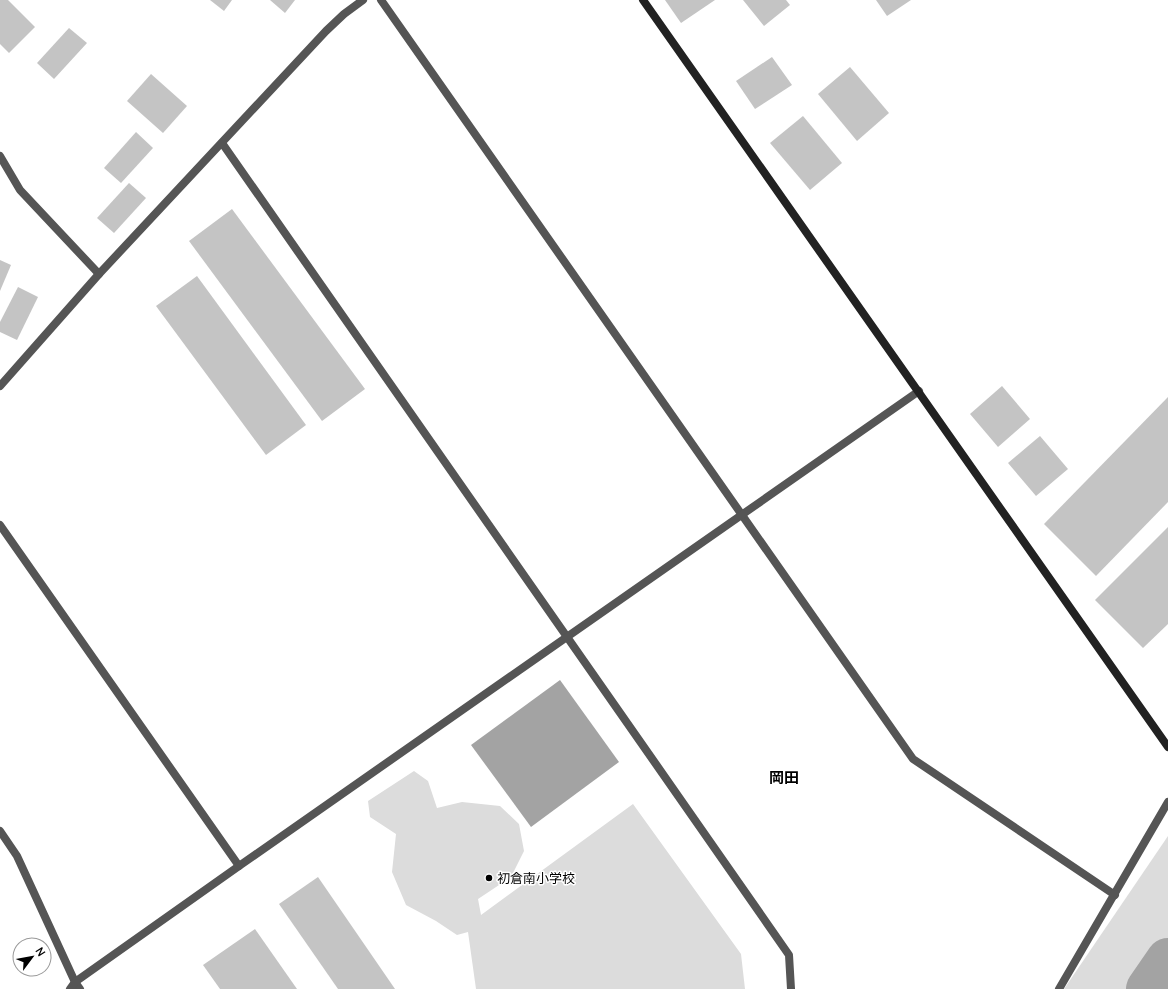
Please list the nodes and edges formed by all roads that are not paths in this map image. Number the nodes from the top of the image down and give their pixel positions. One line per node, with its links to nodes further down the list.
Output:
1 (363, 0): 4 (street)
2 (381, 0): 9 (street)
3 (644, 0): 8 (street)
4 (222, 143): 6 (street); 11 (street)
5 (0, 156): 6 (street)
6 (99, 274): 7 (street)
7 (0, 386)
8 (919, 391): 9 (street); 12 (street)
9 (742, 515): 11 (street); 16 (street)
10 (0, 525): 15 (street)
11 (567, 638): 15 (street); 19 (street)
12 (1168, 747)
13 (1168, 802): 16 (street)
14 (0, 831): 17 (street)
15 (239, 866): 17 (street)
16 (1115, 895): 20 (street)
17 (78, 986): 18 (street)
18 (70, 989)
19 (791, 989)
20 (1059, 989)

